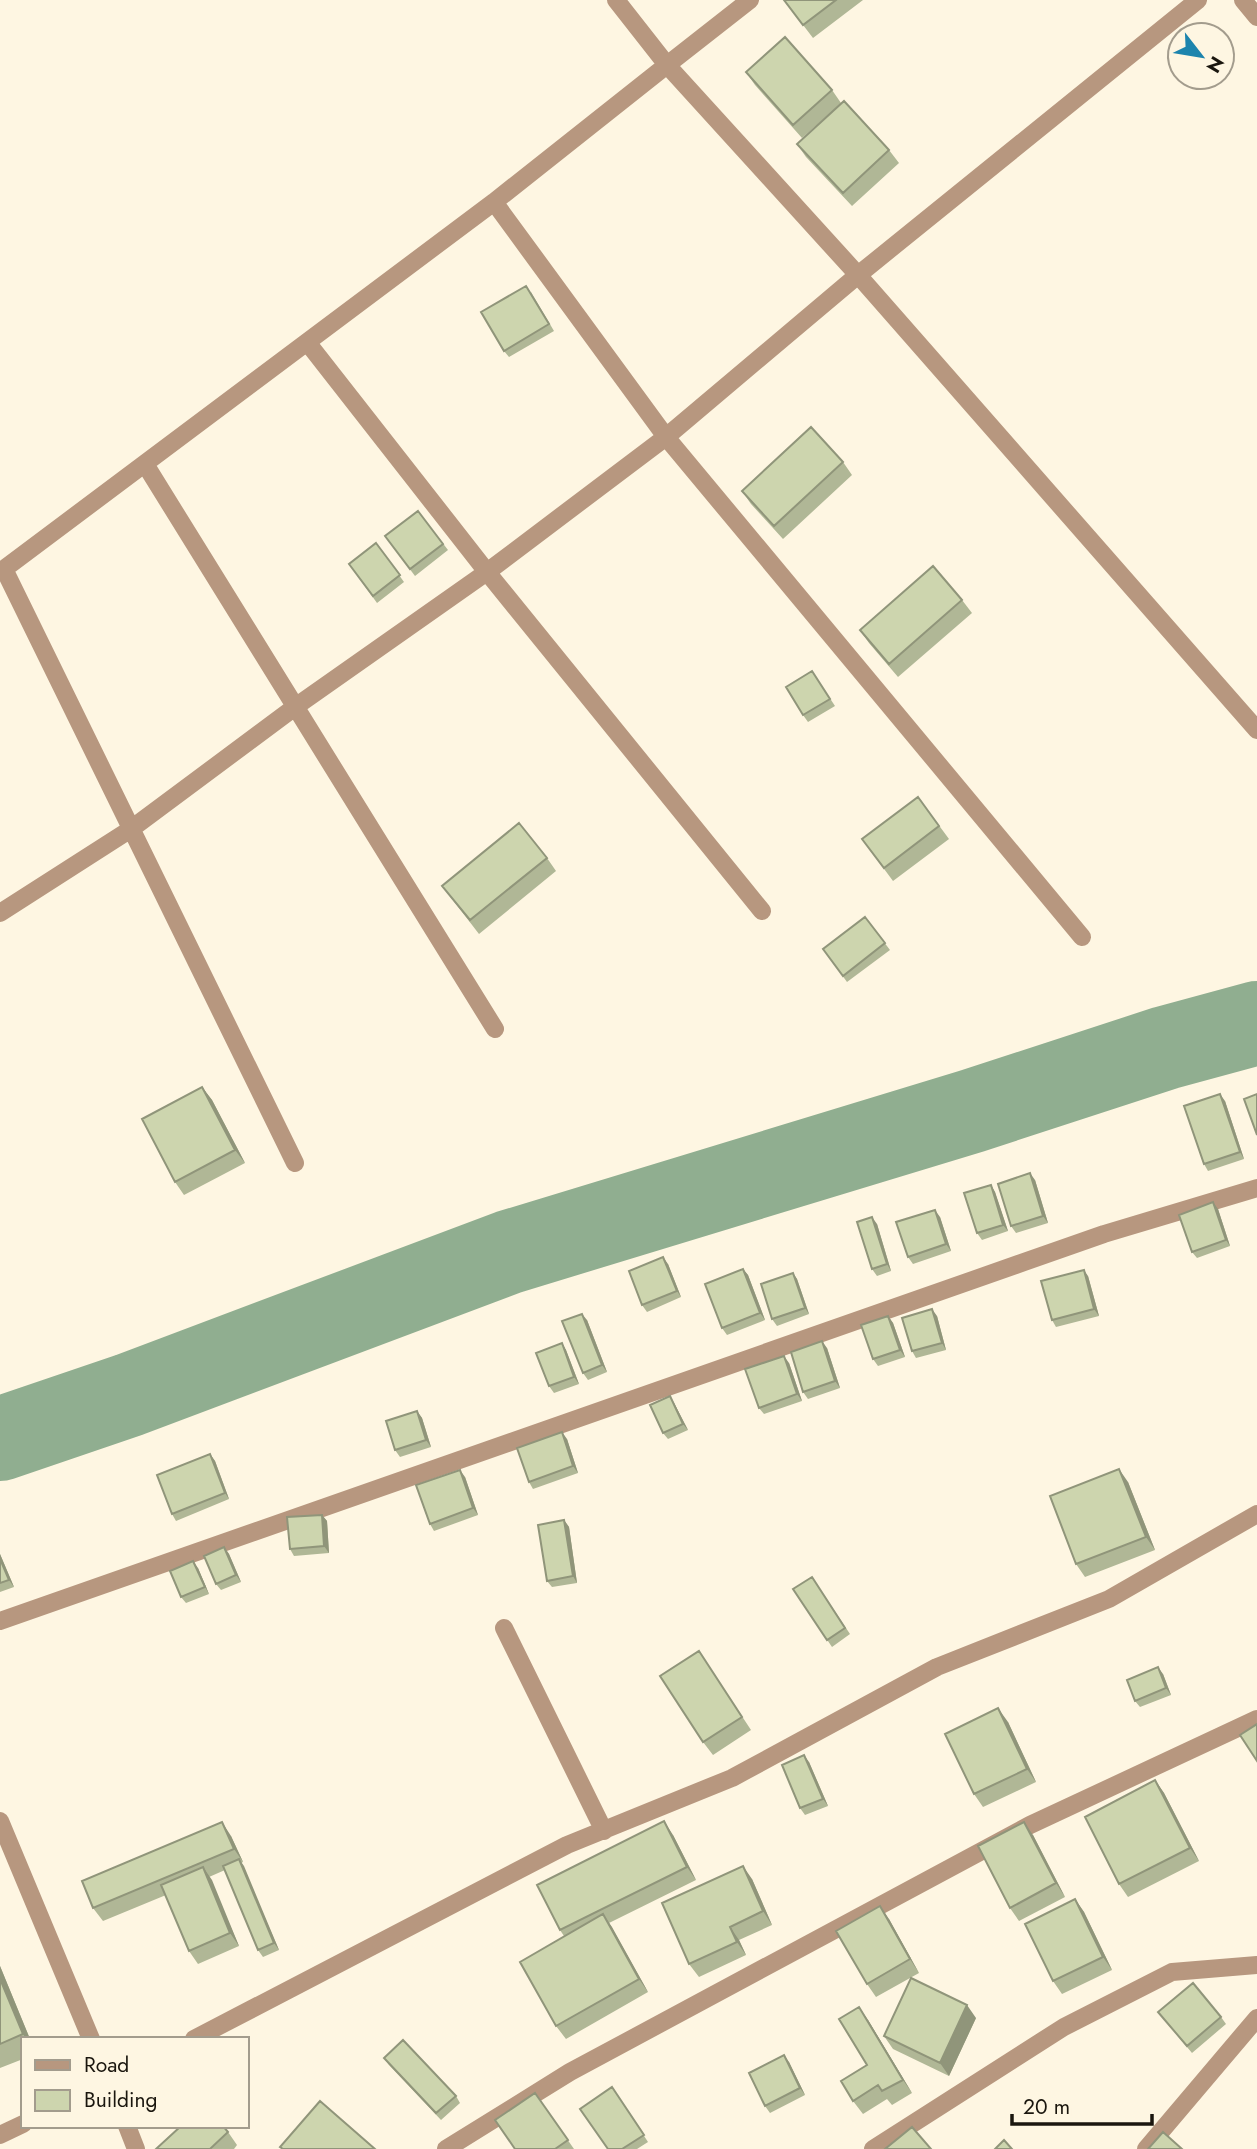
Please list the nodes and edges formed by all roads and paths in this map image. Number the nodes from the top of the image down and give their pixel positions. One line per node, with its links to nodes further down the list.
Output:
1 (616, 0): 6 (street)
2 (750, 0): 6 (street)
3 (1198, 0): 8 (street)
4 (1243, 0): 5 (street)
5 (1257, 17)
6 (667, 65): 7 (street); 8 (street)
7 (494, 202): 9 (street); 10 (street)
8 (858, 275): 10 (street); 15 (street)
9 (307, 342): 11 (street); 13 (street)
10 (666, 437): 13 (street); 19 (street)
11 (145, 464): 12 (street); 14 (street)
12 (2, 570): 16 (street)
13 (487, 572): 14 (street); 17 (street)
14 (295, 707): 16 (street); 20 (street)
15 (1257, 730)
16 (131, 829): 18 (street); 21 (street)
17 (762, 911)
18 (0, 913)
19 (1082, 937)
20 (495, 1029)
21 (295, 1163)
22 (1257, 1188): 24 (street)
23 (1257, 1514): 28 (street)
24 (0, 1621)
25 (504, 1628): 28 (street)
26 (1257, 1719): 37 (street)
27 (0, 1821): 31 (street)
28 (604, 1831): 32 (street)
29 (1257, 1965): 38 (street)
30 (1257, 2018): 39 (street)
31 (89, 2037)
32 (198, 2037)
33 (21, 2125): 35 (street)
34 (128, 2128): 36 (street)
35 (0, 2135)
36 (136, 2149)
37 (446, 2149)
38 (873, 2149)
39 (1146, 2149)

